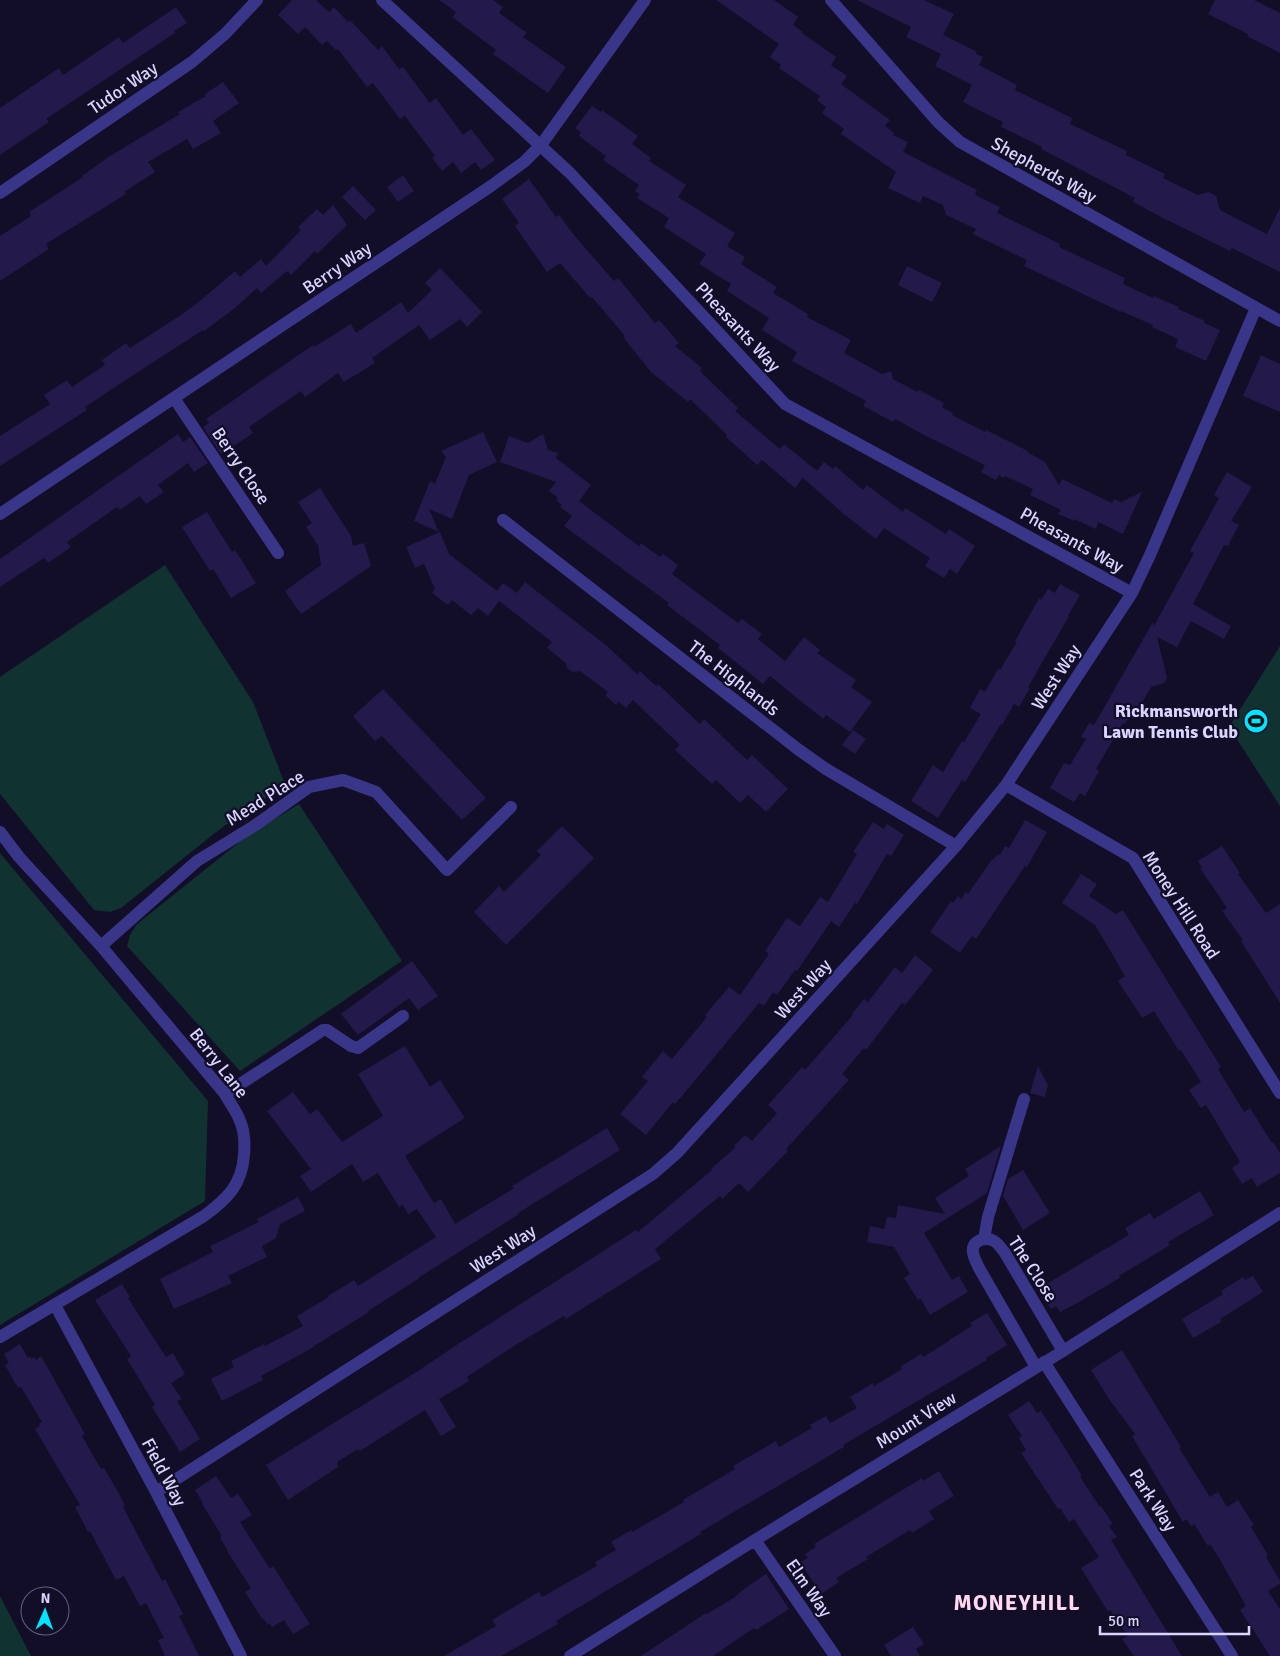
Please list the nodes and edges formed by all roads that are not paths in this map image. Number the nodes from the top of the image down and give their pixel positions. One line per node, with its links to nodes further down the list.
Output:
1 (257, 0): 6 (street, Tudor Way)
2 (382, 0): 5 (street, Pheasants Way)
3 (645, 0): 5 (street, Berry Way)
4 (831, 0): 7 (street, Shepherds Way)
5 (541, 145): 9 (street, Berry Way); 13 (street, Pheasants Way)
6 (0, 193)
7 (1256, 308): 8 (street, Shepherds Way); 13 (street, West Way)
8 (1280, 321)
9 (174, 398): 10 (street, Berry Way); 12 (street, Berry Close)
10 (0, 514)
11 (503, 520): 17 (street, The Highlands)
12 (278, 553)
13 (1132, 593): 14 (street, West Way)
14 (1006, 785): 17 (street, West Way); 20 (street, Money Hill Road)
15 (511, 807): 18 (street, Mead Place)
16 (0, 832): 18 (street, Berry Lane)
17 (956, 846): 29 (street, West Way)
18 (101, 946): 21 (street, Berry Lane)
19 (402, 1016): 21 (street)
20 (1280, 1092)
21 (225, 1094): 25 (street, Berry Lane)
22 (1024, 1099): 24 (street)
23 (1280, 1213): 27 (street, Mount View)
24 (984, 1239): 27 (street, The Close); 28 (street, The Close)
25 (55, 1305): 26 (street, Berry Lane); 29 (street, Field Way)
26 (0, 1337)
27 (1063, 1351): 28 (street, Mount View)
28 (1040, 1364): 30 (street, Mount View); 34 (street, Park Way)
29 (156, 1492): 31 (street, Field Way)
30 (755, 1540): 32 (street, Mount View); 33 (street, Elm Way)
31 (241, 1656)
32 (570, 1656)
33 (835, 1656)
34 (1232, 1656)

